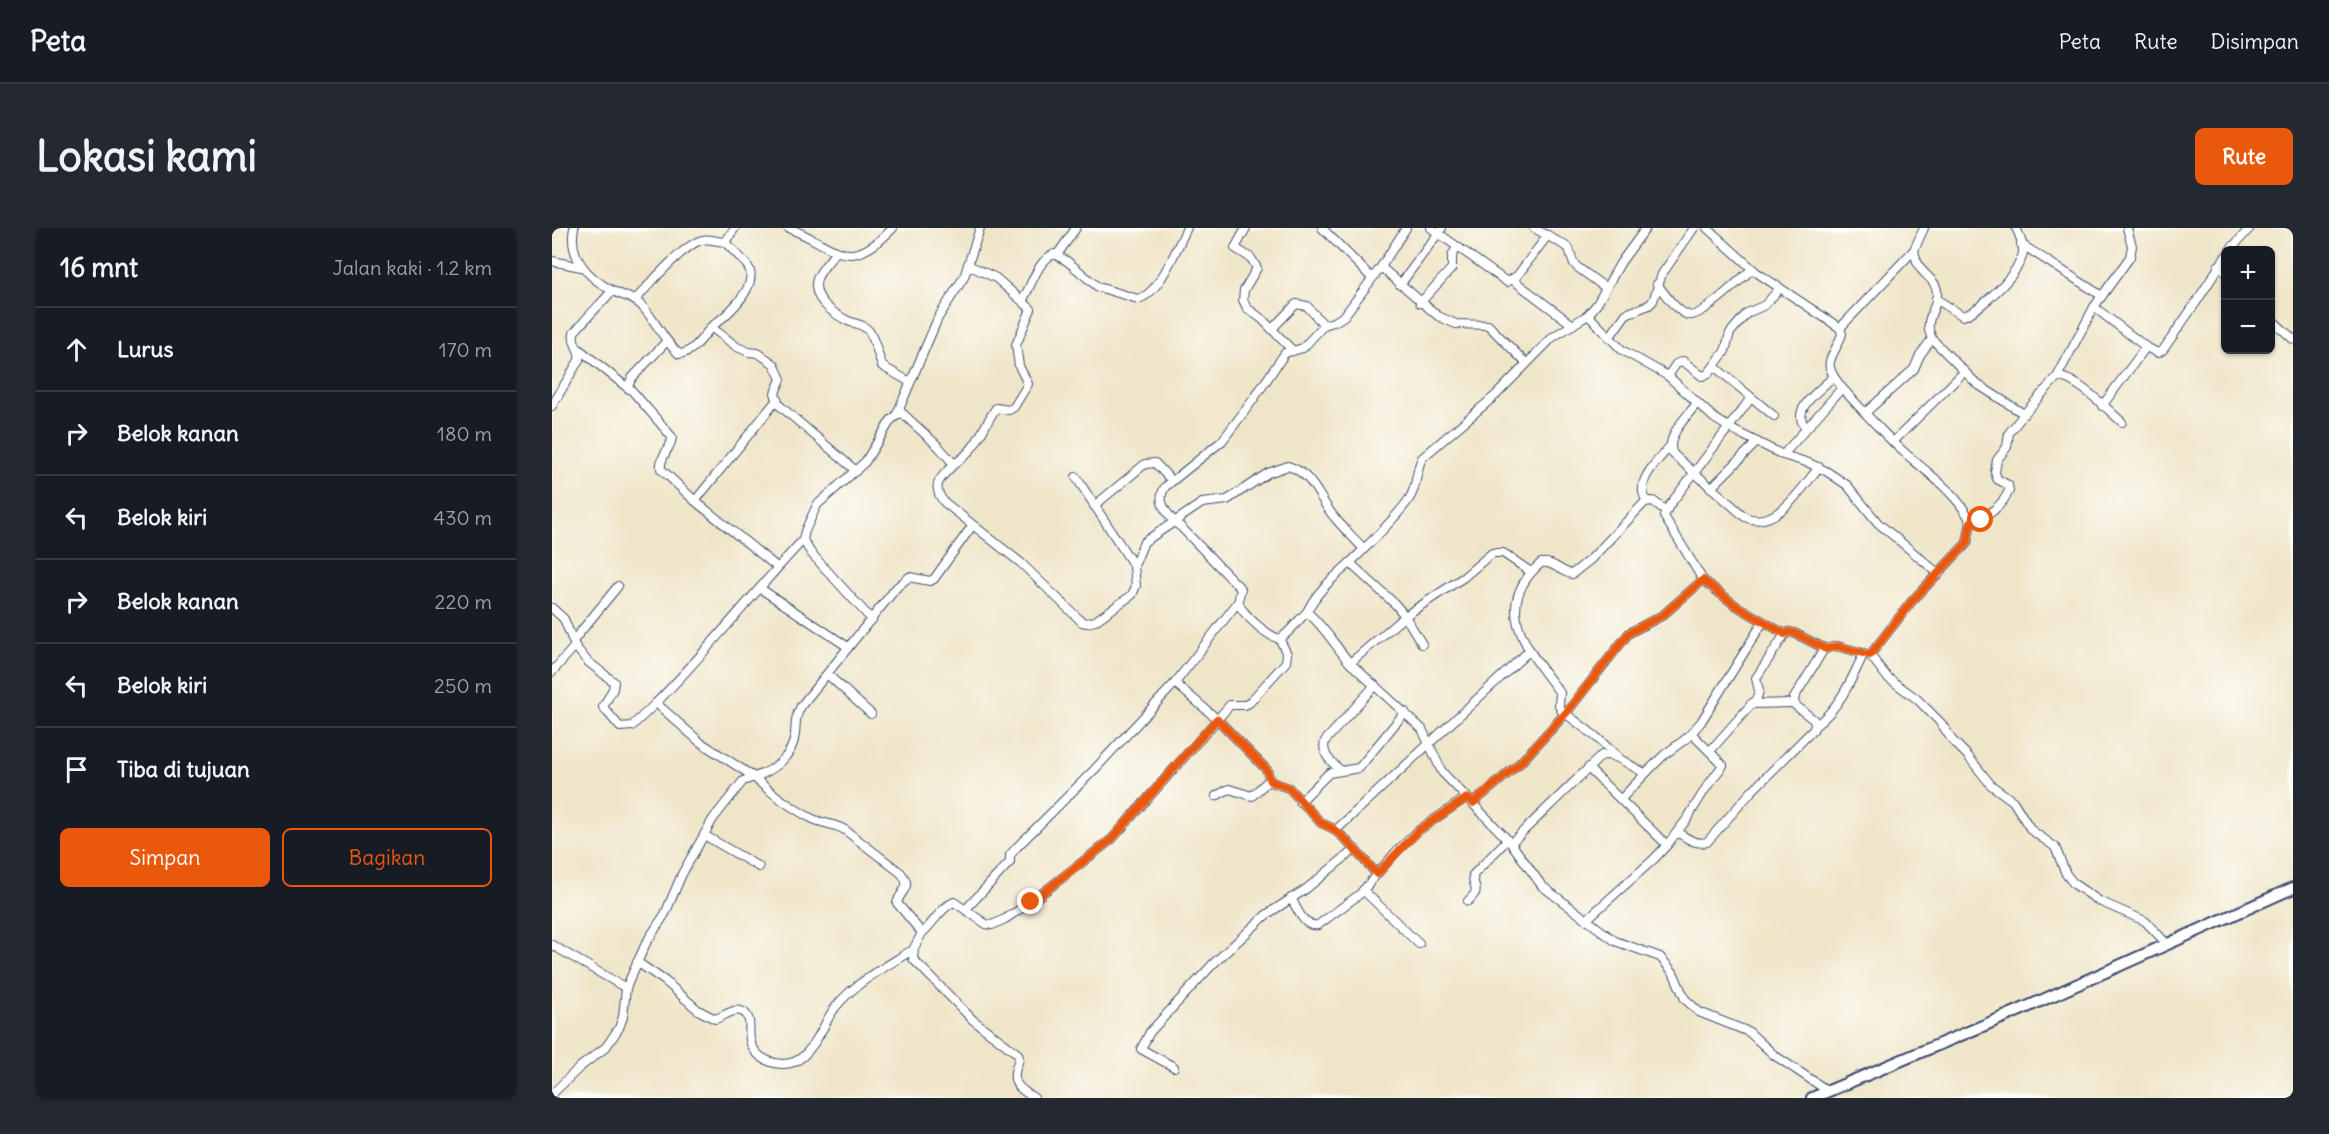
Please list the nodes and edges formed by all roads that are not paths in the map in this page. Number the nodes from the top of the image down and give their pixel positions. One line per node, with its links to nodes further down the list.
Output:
1 (574, 228): 32 (street)
2 (735, 228): 21 (street)
3 (788, 228): 26 (street)
4 (893, 228): 26 (street)
5 (980, 228): 30 (street)
6 (1076, 228): 27 (street)
7 (1187, 228): 27 (street)
8 (1246, 228): 54 (street)
9 (1322, 228): 36 (street)
10 (1406, 228): 33 (street)
11 (1534, 228): 20 (street)
12 (1646, 228): 40 (street)
13 (1694, 228): 39 (street)
14 (1707, 228): 34 (street)
15 (1924, 228): 25 (street)
16 (2016, 228): 22 (street)
17 (2127, 228): 43 (street)
18 (2250, 228): 23 (street)
19 (1437, 230): 24 (street); 38 (street)
20 (1548, 235): 37 (street); 40 (street)
21 (725, 243): 46 (street); 53 (street)
22 (2021, 244): 43 (street); 45 (street)
23 (2234, 246)
24 (1457, 247): 37 (street); 47 (street)
25 (1914, 250): 45 (street); 55 (street)
26 (836, 252): 69 (street)
27 (1057, 255): 44 (street)
28 (552, 261): 32 (street)
29 (2221, 262): 31 (street)
30 (968, 265): 44 (street); 69 (street)
31 (2218, 266): 35 (street); 60 (street)
32 (581, 267): 42 (street)
33 (1381, 267): 36 (street); 38 (street)
34 (1752, 269): 39 (street); 41 (street)
35 (2221, 269)
36 (1372, 278): 51 (street)
37 (1513, 280): 52 (street)
38 (1400, 285): 47 (street)
39 (1657, 285): 56 (street)
40 (1606, 288): 49 (street)
41 (1780, 288): 55 (street); 64 (street)
42 (612, 291): 46 (street); 61 (street)
43 (2102, 296): 48 (street)
44 (1023, 299): 88 (street)
45 (1936, 299): 57 (street)
46 (635, 300): 59 (street)
47 (1420, 303): 63 (street)
48 (2094, 307): 60 (street); 67 (street)
49 (1588, 315): 52 (street); 56 (street)
50 (2275, 322): 58 (street)
51 (1324, 325): 54 (street); 62 (street)
52 (1573, 325): 63 (street)
53 (711, 327): 59 (street); 73 (street)
54 (1272, 328): 62 (street)
55 (1840, 328): 68 (street)
56 (1609, 338): 66 (street)
57 (1932, 339): 65 (street); 77 (street)
58 (2293, 339)
59 (666, 342): 71 (street)
60 (2146, 347): 76 (street)
61 (579, 349): 71 (street); 75 (street)
62 (1293, 351): 93 (street)
63 (1527, 363): 103 (street)
64 (1715, 367): 66 (street); 72 (street)
65 (1964, 372): 79 (street); 85 (street)
66 (1668, 376): 74 (street)
67 (2057, 376): 76 (street); 79 (street)
68 (1833, 377): 70 (street); 83 (street)
69 (910, 382): 78 (street)
70 (1842, 388): 77 (street); 83 (street)
71 (629, 389): 95 (street)
72 (1751, 398): 80 (street); 82 (street)
73 (776, 401): 90 (street); 95 (street)
74 (1697, 403): 82 (street); 86 (street)
75 (552, 406)
76 (2102, 406): 81 (street)
77 (1865, 413): 85 (street)
78 (897, 414): 88 (street); 90 (street)
79 (2024, 414): 100 (street)
80 (1774, 416)
81 (2122, 422)
82 (1730, 428): 84 (street); 91 (street)
83 (1806, 428): 87 (street)
84 (1757, 442): 87 (street); 94 (street)
85 (1893, 442): 100 (street)
86 (1670, 446): 91 (street); 96 (street)
87 (1783, 455): 89 (street)
88 (954, 464): 101 (street)
89 (1820, 467): 94 (street); 108 (street)
90 (856, 471): 102 (street)
91 (1695, 473): 94 (street); 98 (street)
92 (1076, 477): 97 (street)
93 (1172, 481): 97 (street); 99 (street)
94 (1711, 488)
95 (695, 501): 106 (street)
96 (1647, 501): 98 (street); 107 (street)
97 (1094, 506): 105 (street)
98 (1666, 511): 109 (street)
99 (1174, 522): 103 (street); 105 (street); 112 (street)
100 (1971, 522): 108 (street)
101 (972, 526): 105 (street); 116 (street)
102 (803, 540): 106 (street); 116 (street)
103 (1364, 549): 104 (street)
104 (1350, 563): 114 (street); 115 (street)
105 (1134, 566)
106 (777, 567): 111 (street)
107 (1531, 572): 115 (street); 124 (street)
108 (1939, 574): 125 (street)
109 (1703, 580): 117 (street); 135 (street)
110 (618, 586): 120 (street)
111 (761, 589): 122 (street); 131 (street)
112 (1238, 602): 119 (street); 129 (street)
113 (552, 608): 120 (street)
114 (1307, 612): 119 (street); 126 (street)
115 (1405, 616): 121 (street); 126 (street)
116 (872, 620): 122 (street)
117 (1763, 622): 118 (street); 139 (street)
118 (1785, 634): 123 (street); 132 (street)
119 (1279, 638): 137 (street)
120 (574, 644): 127 (street); 131 (street)
121 (1422, 644)
122 (848, 647): 128 (street)
123 (1826, 649): 125 (street); 133 (street)
124 (1530, 650): 135 (street); 140 (street)
125 (1867, 654): 138 (street); 168 (street)
126 (1350, 663): 130 (street)
127 (552, 672)
128 (827, 674): 136 (street); 146 (street)
129 (1174, 683): 137 (street); 164 (street)
130 (1375, 685): 134 (street); 144 (street)
131 (656, 703): 146 (street)
132 (1750, 704): 133 (street); 141 (street)
133 (1794, 704): 138 (street)
134 (1405, 712): 140 (street); 144 (street)
135 (1566, 713): 142 (street); 150 (street)
136 (871, 714)
137 (1217, 719): 147 (street); 164 (street)
138 (1815, 726): 153 (street)
139 (1692, 734): 141 (street); 145 (street)
140 (1429, 744): 150 (street); 152 (street)
141 (1710, 751): 153 (street)
142 (1618, 758): 143 (street); 145 (street)
143 (1588, 768): 149 (street); 155 (street)
144 (1341, 771): 151 (street)
145 (1646, 773): 149 (street)
146 (754, 777): 154 (street); 166 (street)
147 (1270, 781): 148 (street); 151 (street)
148 (1216, 796)
149 (1621, 799): 156 (street)
150 (1470, 800): 155 (street); 159 (street)
151 (1300, 802): 152 (street)
152 (1336, 830): 157 (street)
153 (1677, 832): 156 (street)
154 (704, 835): 158 (street); 171 (street)
155 (1509, 841): 163 (street); 165 (street)
156 (1667, 845): 165 (street)
157 (1355, 849): 159 (street); 162 (street)
158 (759, 867)
159 (1377, 874): 161 (street)
160 (2293, 888): 168 (main road)
161 (1363, 890): 162 (street); 167 (street)
162 (1291, 898): 173 (street)
163 (1468, 900)
164 (966, 909): 166 (street)
165 (1586, 920): 174 (street)
166 (922, 933): 170 (street)
167 (1419, 944)
168 (2167, 944): 174 (main road)
169 (552, 945): 172 (street)
170 (913, 951): 171 (street); 176 (street)
171 (637, 962): 172 (street)
172 (626, 988): 175 (street)
173 (1174, 1067)
174 (1831, 1093): 177 (main road)
175 (552, 1094)
176 (1034, 1098)
177 (1812, 1098)

